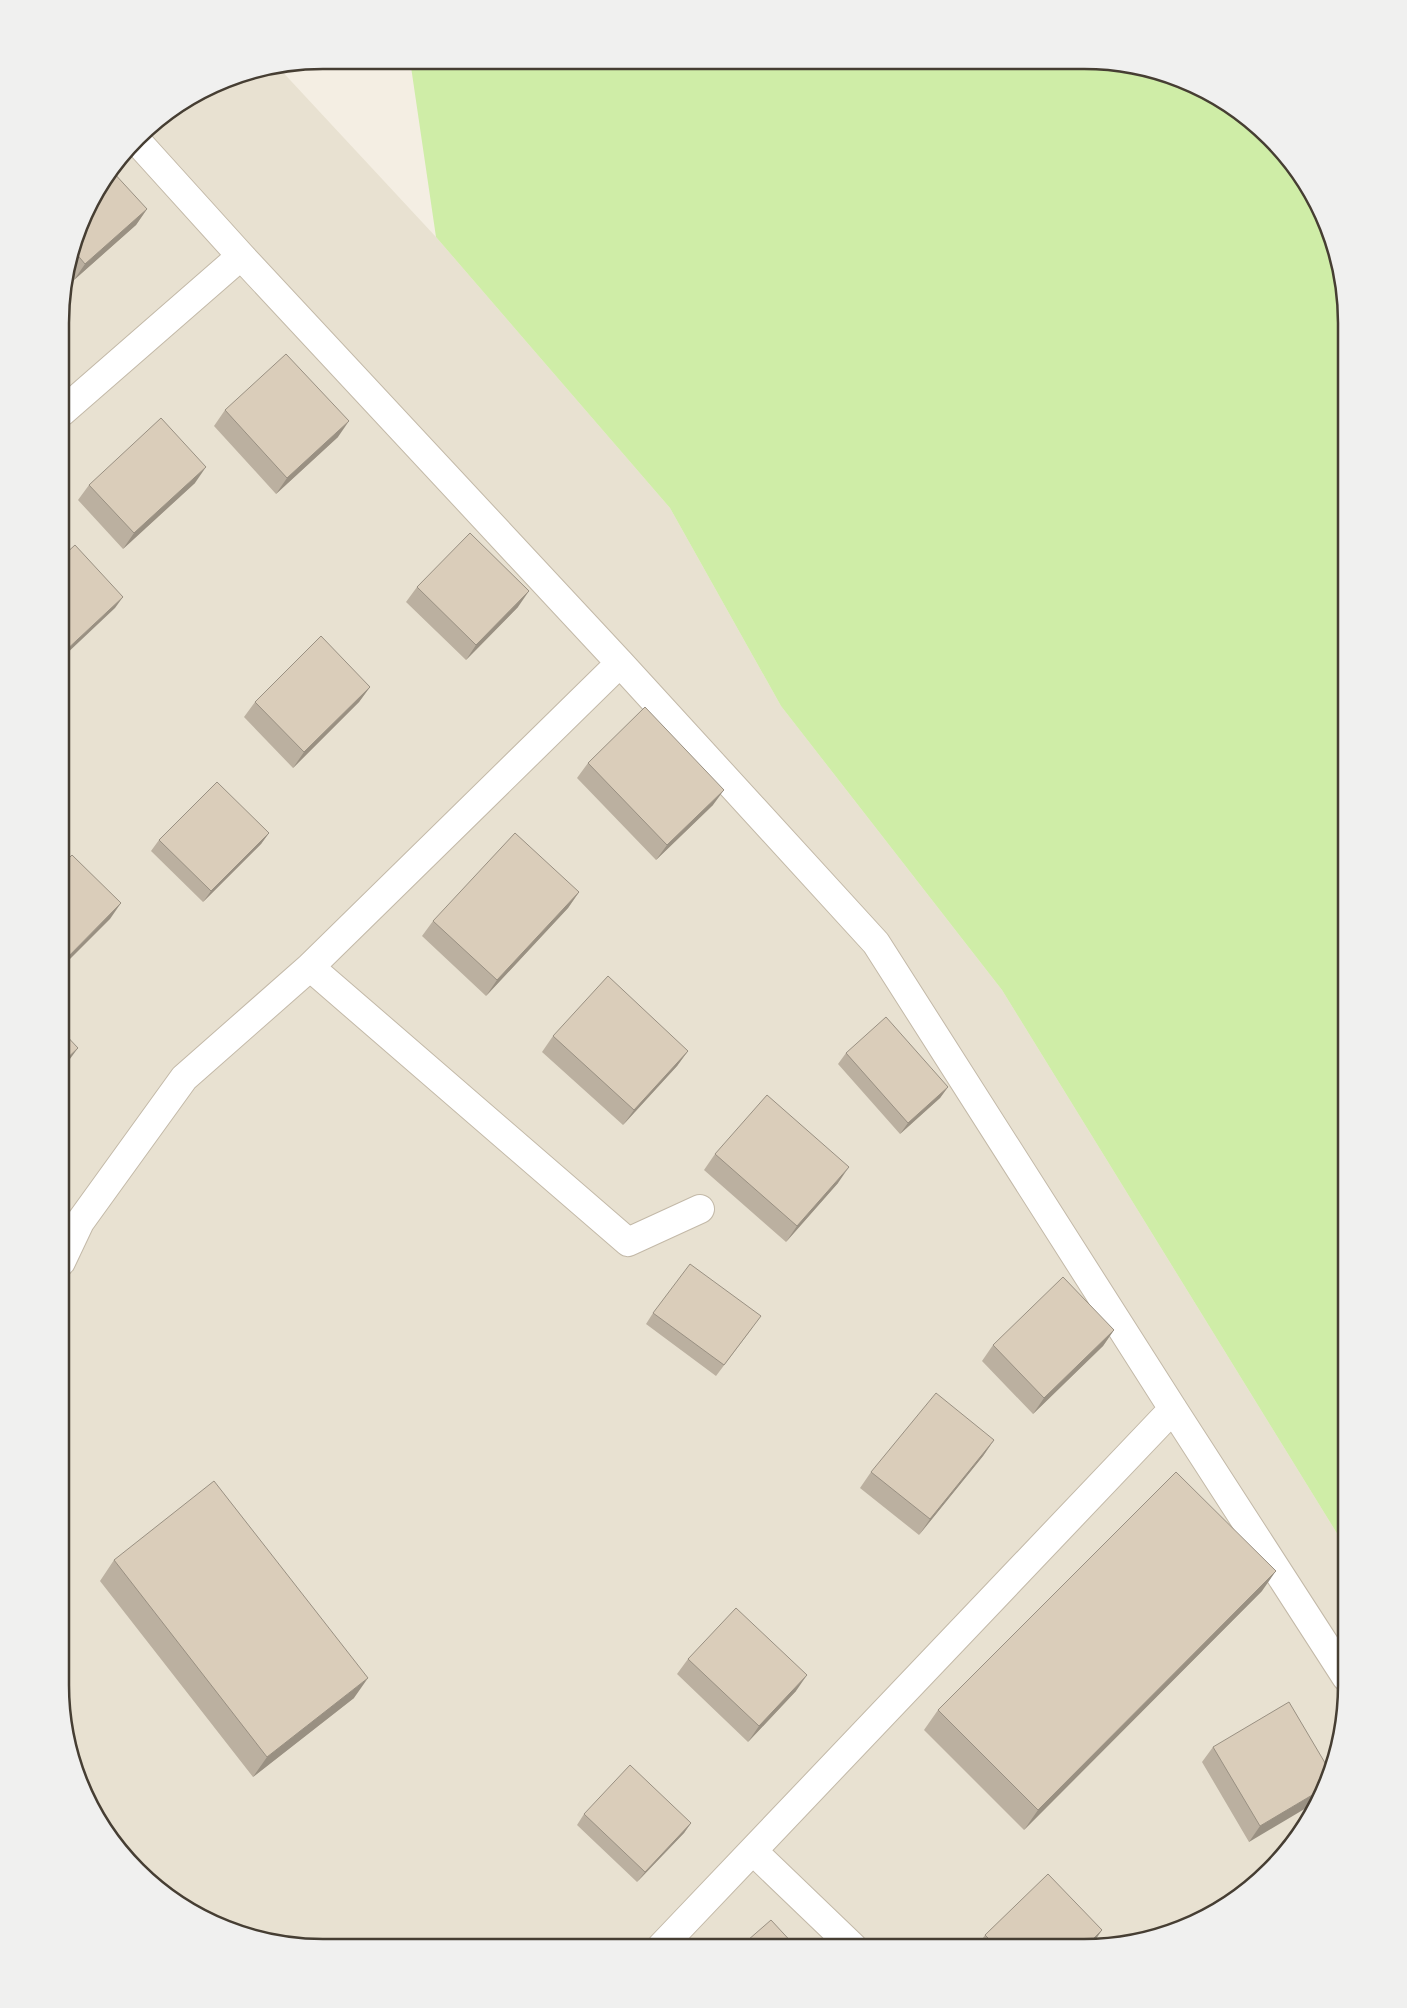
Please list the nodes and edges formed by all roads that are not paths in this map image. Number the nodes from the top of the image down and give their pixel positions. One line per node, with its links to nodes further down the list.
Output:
1 (141, 145): 2 (street)
2 (241, 256): 3 (street); 4 (street)
3 (69, 406)
4 (620, 663): 5 (street); 8 (street)
5 (310, 967): 6 (street); 7 (street)
6 (700, 1209)
7 (69, 1245)
8 (1173, 1410): 9 (street); 10 (street)
9 (1338, 1665)
10 (753, 1851): 11 (street); 12 (street)
11 (669, 1939)
12 (845, 1939)

